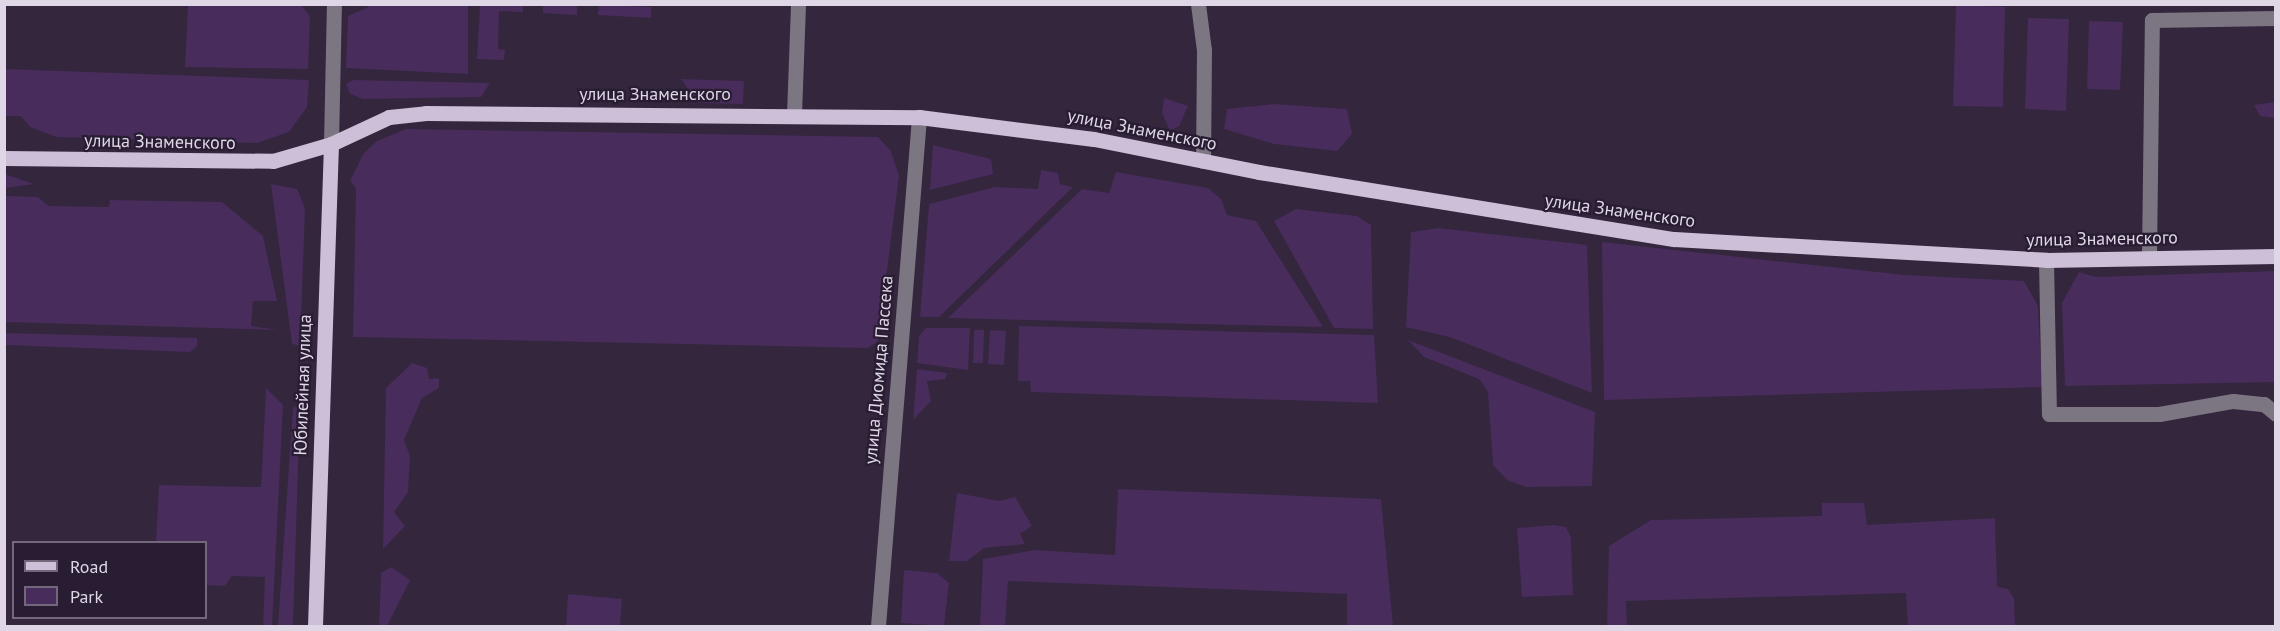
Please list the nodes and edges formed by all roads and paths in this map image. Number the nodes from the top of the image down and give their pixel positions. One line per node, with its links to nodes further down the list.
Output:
1 (334, 4): 7 (street)
2 (798, 4): 5 (street)
3 (1198, 4): 9 (street)
4 (2276, 18): 11 (street)
5 (794, 114): 6 (main road, улица Знаменского); 7 (main road, улица Знаменского)
6 (919, 117): 9 (main road, улица Знаменского); 15 (street, улица Диомида Пассека)
7 (331, 144): 8 (main road, улица Знаменского); 14 (main road, Юбилейная улица)
8 (4, 158)
9 (1203, 161): 12 (main road, улица Знаменского)
10 (2276, 256): 11 (main road, улица Знаменского)
11 (2150, 257): 12 (main road, улица Знаменского)
12 (2046, 260): 13 (street)
13 (2276, 414)
14 (315, 627)
15 (879, 627)

